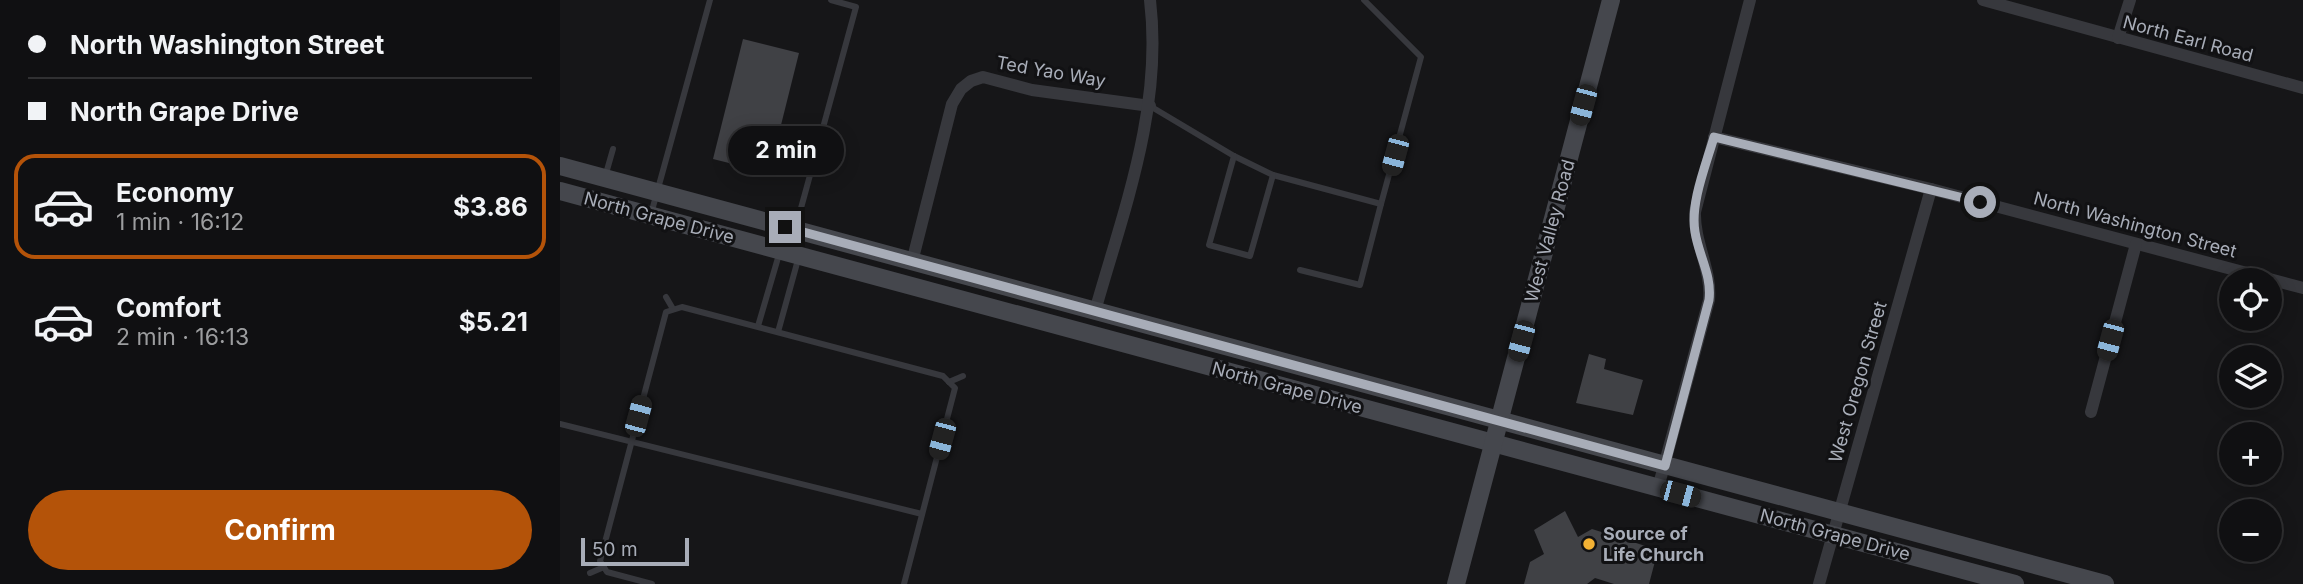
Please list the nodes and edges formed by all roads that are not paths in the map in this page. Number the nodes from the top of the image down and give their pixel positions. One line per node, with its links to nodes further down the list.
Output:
1 (710, 0): 20 (lane)
2 (831, 0): 23 (lane)
3 (1150, 0): 11 (street)
4 (1364, 0): 21 (lane)
5 (1611, 0): 38 (main road, West Valley Road)
6 (1750, 0): 12 (street)
7 (1983, 0): 9 (street, North Earl Road)
8 (2130, 0): 9 (street)
9 (2118, 38): 10 (street, North Earl Road)
10 (2303, 88)
11 (1150, 106): 14 (lane); 27 (street, Ted Yao Way); 32 (street)
12 (1714, 137): 18 (street, North Washington Street); 42 (street)
13 (613, 149): 17 (lane)
14 (1234, 156): 16 (lane); 16 (lane)
15 (560, 166): 17 (main road, North Grape Drive)
16 (1273, 174): 21 (lane)
17 (605, 178): 20 (main road, North Grape Drive)
18 (1931, 189): 24 (street, North Washington Street); 44 (street, West Oregon Street)
19 (560, 191): 22 (main road, North Grape Drive)
20 (657, 193): 22 (lane); 23 (main road, North Grape Drive)
21 (1381, 204): 28 (lane)
22 (651, 216): 25 (main road, North Grape Drive)
23 (795, 230): 25 (lane); 26 (lane); 27 (main road, North Grape Drive)
24 (2136, 244): 29 (street, North Washington Street); 37 (street)
25 (780, 251): 26 (main road, North Grape Drive); 33 (lane)
26 (799, 256): 34 (lane); 41 (main road, North Grape Drive)
27 (912, 262): 32 (main road, North Grape Drive)
28 (1300, 270)
29 (2303, 288)
30 (666, 297): 31 (lane)
31 (673, 309): 33 (lane); 40 (lane)
32 (1095, 311): 38 (main road, North Grape Drive)
33 (758, 326): 34 (lane)
34 (778, 332): 36 (lane)
35 (963, 376): 36 (lane)
36 (949, 382): 45 (lane)
37 (2091, 412)
38 (1500, 419): 41 (main road, West Valley Road); 42 (main road, North Grape Drive)
39 (560, 424): 40 (lane)
40 (631, 442): 45 (lane); 47 (lane)
41 (1493, 443): 43 (main road, North Grape Drive); 52 (main road, West Valley Road)
42 (1665, 466): 43 (street); 44 (main road, North Grape Drive)
43 (1658, 488): 46 (main road, North Grape Drive)
44 (1840, 512): 46 (street, West Oregon Street); 49 (main road, North Grape Drive)
45 (922, 514): 51 (lane)
46 (1833, 534): 53 (street, West Oregon Street); 54 (main road, North Grape Drive)
47 (604, 567): 48 (lane); 50 (lane)
48 (590, 573)
49 (2073, 580): 55 (main road, North Grape Drive)
50 (652, 584)
51 (904, 584)
52 (1456, 584)
53 (1819, 584)
54 (2015, 584)
55 (2105, 584)

